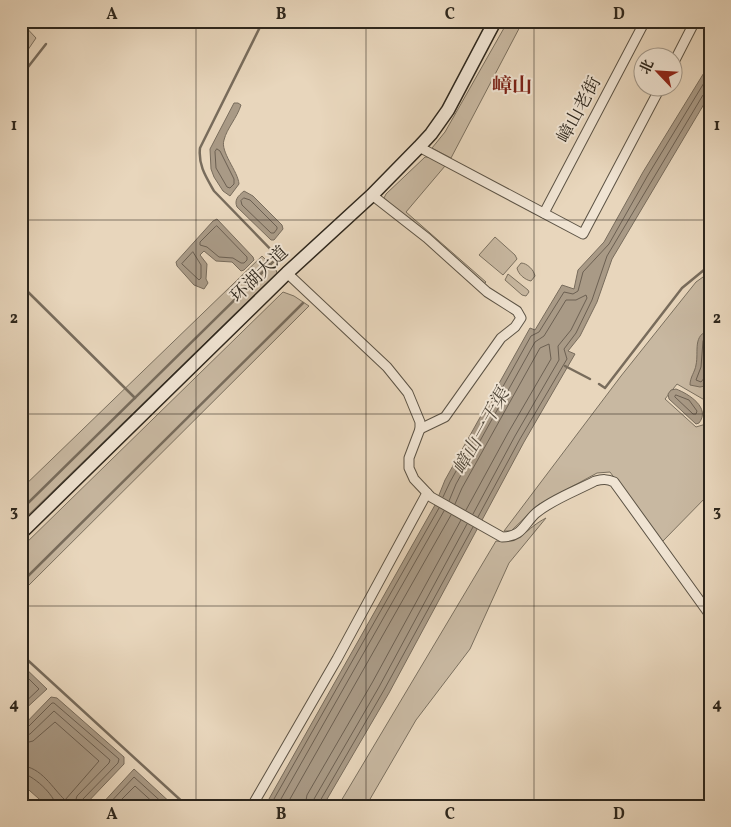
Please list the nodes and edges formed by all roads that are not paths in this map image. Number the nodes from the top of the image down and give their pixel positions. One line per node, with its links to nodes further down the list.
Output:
1 (495, 21): 6 (main road, 环湖大道)
2 (645, 21): 8 (street, 嶂山老街)
3 (695, 21): 4 (street)
4 (681, 48)
5 (655, 98): 8 (street)
6 (419, 147): 7 (main road, 环湖大道); 8 (street)
7 (372, 195): 9 (main road, 环湖大道); 10 (street)
8 (544, 213)
9 (287, 273): 10 (street); 12 (main road, 环湖大道)
10 (420, 429): 11 (street)
11 (429, 495): 13 (street); 14 (street)
12 (21, 533)
13 (710, 614)
14 (252, 806)

